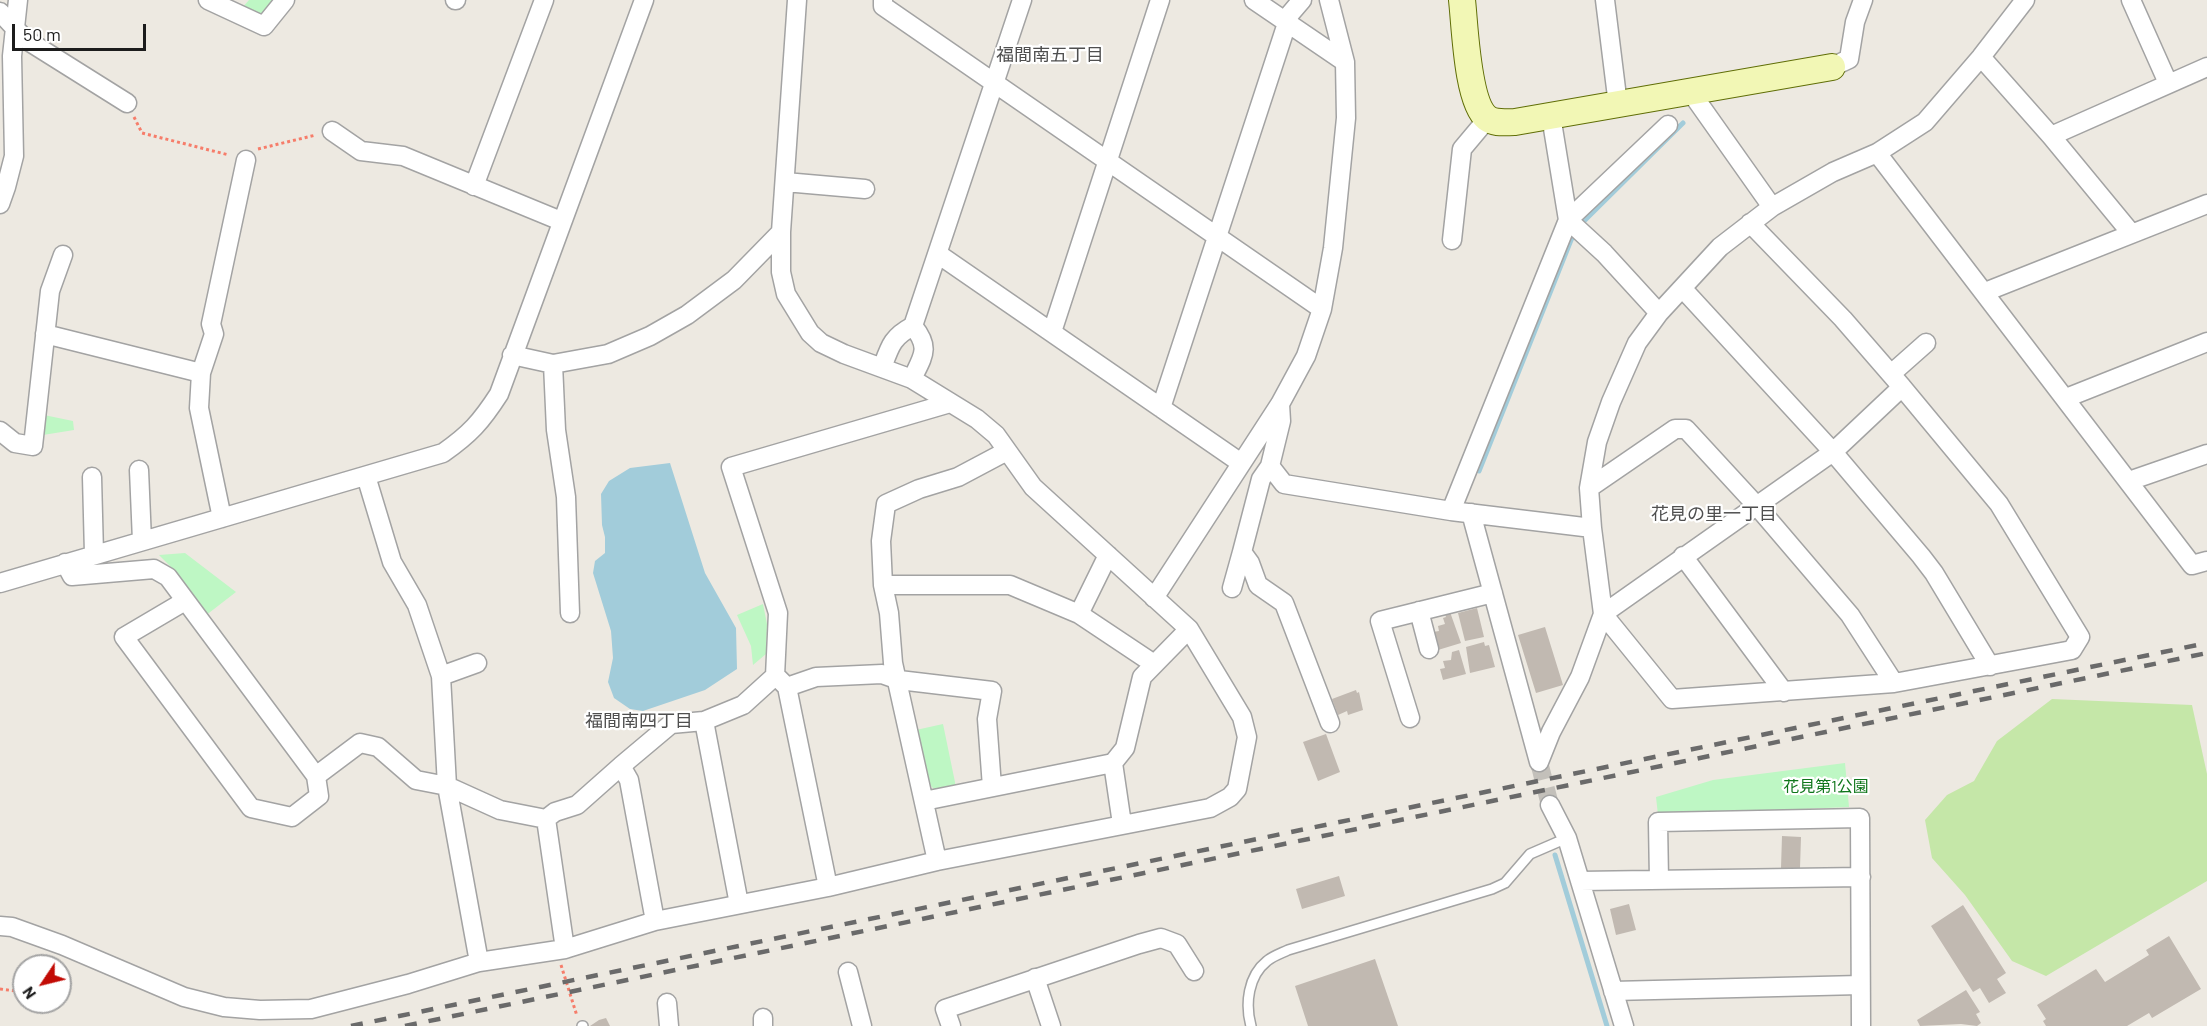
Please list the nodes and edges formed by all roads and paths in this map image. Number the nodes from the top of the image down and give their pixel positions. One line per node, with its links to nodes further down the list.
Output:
1 (18, 0): 20 (street)
2 (208, 0): 3 (street)
3 (285, 0)
4 (544, 0): 40 (street)
5 (644, 0): 46 (street)
6 (797, 0): 39 (street)
7 (883, 0): 25 (street)
8 (1022, 0): 25 (street)
9 (1160, 0): 38 (street)
10 (1254, 0): 19 (street)
11 (1302, 0): 19 (street)
12 (1329, 0): 22 (street)
13 (1462, 0): 31 (street)
14 (1605, 0): 29 (street)
15 (1863, 0): 24 (street)
16 (2025, 0): 21 (street)
17 (2131, 0): 26 (street)
18 (0, 12): 20 (street)
19 (1287, 23): 22 (street); 50 (street)
20 (14, 29): 28 (street); 35 (street)
21 (1981, 57): 34 (street); 36 (street)
22 (1345, 62): 56 (street)
23 (2207, 67): 26 (street)
24 (1832, 68): 27 (street)
25 (995, 83): 38 (street); 52 (street)
26 (2168, 83): 34 (street)
27 (1690, 92): 29 (street); 44 (street)
28 (127, 103): 37 (path)
29 (1618, 105): 30 (street)
30 (1551, 116): 31 (street); 45 (street)
31 (1488, 118): 51 (street)
32 (1668, 125): 45 (street)
33 (332, 131): 37 (path); 40 (street)
34 (2050, 136): 49 (street)
35 (7, 152): 42 (street)
36 (1877, 153): 44 (street); 55 (street)
37 (246, 159): 66 (street)
38 (1107, 160): 50 (street); 59 (street)
39 (785, 182): 41 (street); 48 (street)
40 (474, 186): 46 (street)
41 (865, 189)
42 (0, 204)
43 (2207, 204): 49 (street)
44 (1772, 207): 47 (street)
45 (1568, 220): 57 (street); 85 (street)
46 (561, 221): 63 (street)
47 (1750, 223): 54 (street); 68 (street)
48 (781, 232): 64 (street); 65 (street)
49 (2132, 234): 55 (street)
50 (1218, 237): 56 (street); 72 (street)
51 (1452, 240)
52 (938, 254): 58 (street); 59 (street)
53 (63, 255): 60 (street)
54 (1683, 289): 57 (street); 75 (street)
55 (1985, 292): 69 (street)
56 (1322, 309): 71 (street)
57 (1659, 313): 83 (street)
58 (913, 326): 65 (street); 67 (street)
59 (1052, 332): 72 (street)
60 (45, 334): 66 (street); 73 (street)
61 (2207, 342): 69 (street)
62 (1926, 343): 68 (street)
63 (512, 355): 64 (street); 80 (street)
64 (553, 364): 103 (street)
65 (882, 368): 67 (street)
66 (201, 373): 87 (street)
67 (912, 379): 70 (street)
68 (1897, 380): 75 (street); 110 (street)
69 (2066, 398): 82 (street)
70 (950, 403): 74 (street); 113 (street)
71 (1280, 404): 77 (street); 78 (street)
72 (1161, 408): 77 (street)
73 (0, 431)
74 (1007, 451): 92 (street); 97 (street)
75 (1833, 452): 84 (street); 110 (street)
76 (2207, 454): 82 (street)
77 (1241, 463): 100 (street)
78 (1270, 465): 85 (street); 90 (street)
79 (139, 470): 89 (street)
80 (366, 476): 87 (street); 111 (street)
81 (92, 477): 91 (street)
82 (2129, 481): 94 (street)
83 (1589, 488): 84 (street); 88 (street)
84 (1756, 505): 93 (street); 114 (street)
85 (1451, 511): 86 (street)
86 (1472, 513): 88 (street); 99 (street)
87 (222, 518): 89 (street)
88 (1592, 528): 105 (street)
89 (142, 542): 91 (street)
90 (1242, 552): 98 (street); 118 (street)
91 (94, 554): 95 (street)
92 (1108, 555): 100 (street); 104 (street)
93 (1683, 556): 105 (street); 115 (street)
94 (2207, 561)
95 (65, 563): 96 (street); 101 (street)
96 (0, 582)
97 (883, 585): 104 (street); 112 (street)
98 (1232, 588)
99 (1493, 592): 102 (street); 105 (street)
100 (1154, 598): 106 (street)
101 (185, 601): 121 (street); 121 (street)
102 (1419, 611): 107 (street); 116 (street)
103 (570, 613)
104 (1079, 614): 109 (street)
105 (1603, 614): 115 (street)
106 (1189, 629): 109 (street); 127 (street)
107 (1429, 649)
108 (477, 663): 111 (street)
109 (1154, 664): 119 (street)
110 (1990, 666): 114 (street)
111 (441, 676): 122 (street)
112 (899, 680): 113 (street); 123 (street); 124 (street)
113 (781, 681): 117 (street); 133 (street)
114 (1894, 683): 115 (street)
115 (1784, 692)
116 (1410, 718)
117 (704, 721): 120 (street); 134 (street)
118 (1329, 723)
119 (1113, 763): 123 (street); 127 (street)
120 (621, 766): 126 (street); 135 (street)
121 (316, 776): 122 (street)
122 (447, 786): 126 (street); 138 (street)
123 (992, 787): 124 (street)
124 (924, 801): 129 (street)
125 (1550, 805): 128 (street)
126 (546, 819): 137 (street)
127 (1122, 824): 129 (street)
128 (1567, 838): 132 (street); 150 (lane)
129 (937, 861): 133 (street)
130 (1861, 877): 131 (street); 131 (street); 142 (street)
131 (1659, 880): 132 (street)
132 (1580, 881): 143 (street)
133 (828, 887): 134 (street)
134 (739, 904): 135 (street)
135 (656, 921): 137 (street)
136 (0, 926): 138 (street)
137 (565, 949): 138 (street); 145 (path)
138 (479, 962)
139 (1194, 971): 141 (street)
140 (848, 972): 147 (street)
141 (1035, 978): 148 (street); 149 (street)
142 (1860, 985): 143 (street); 152 (street)
143 (1613, 991): 151 (street)
144 (667, 1003): 146 (street)
145 (582, 1026)
146 (669, 1026)
147 (862, 1026)
148 (951, 1026)
149 (1051, 1026)
150 (1251, 1026)
151 (1624, 1026)
152 (1861, 1026)

